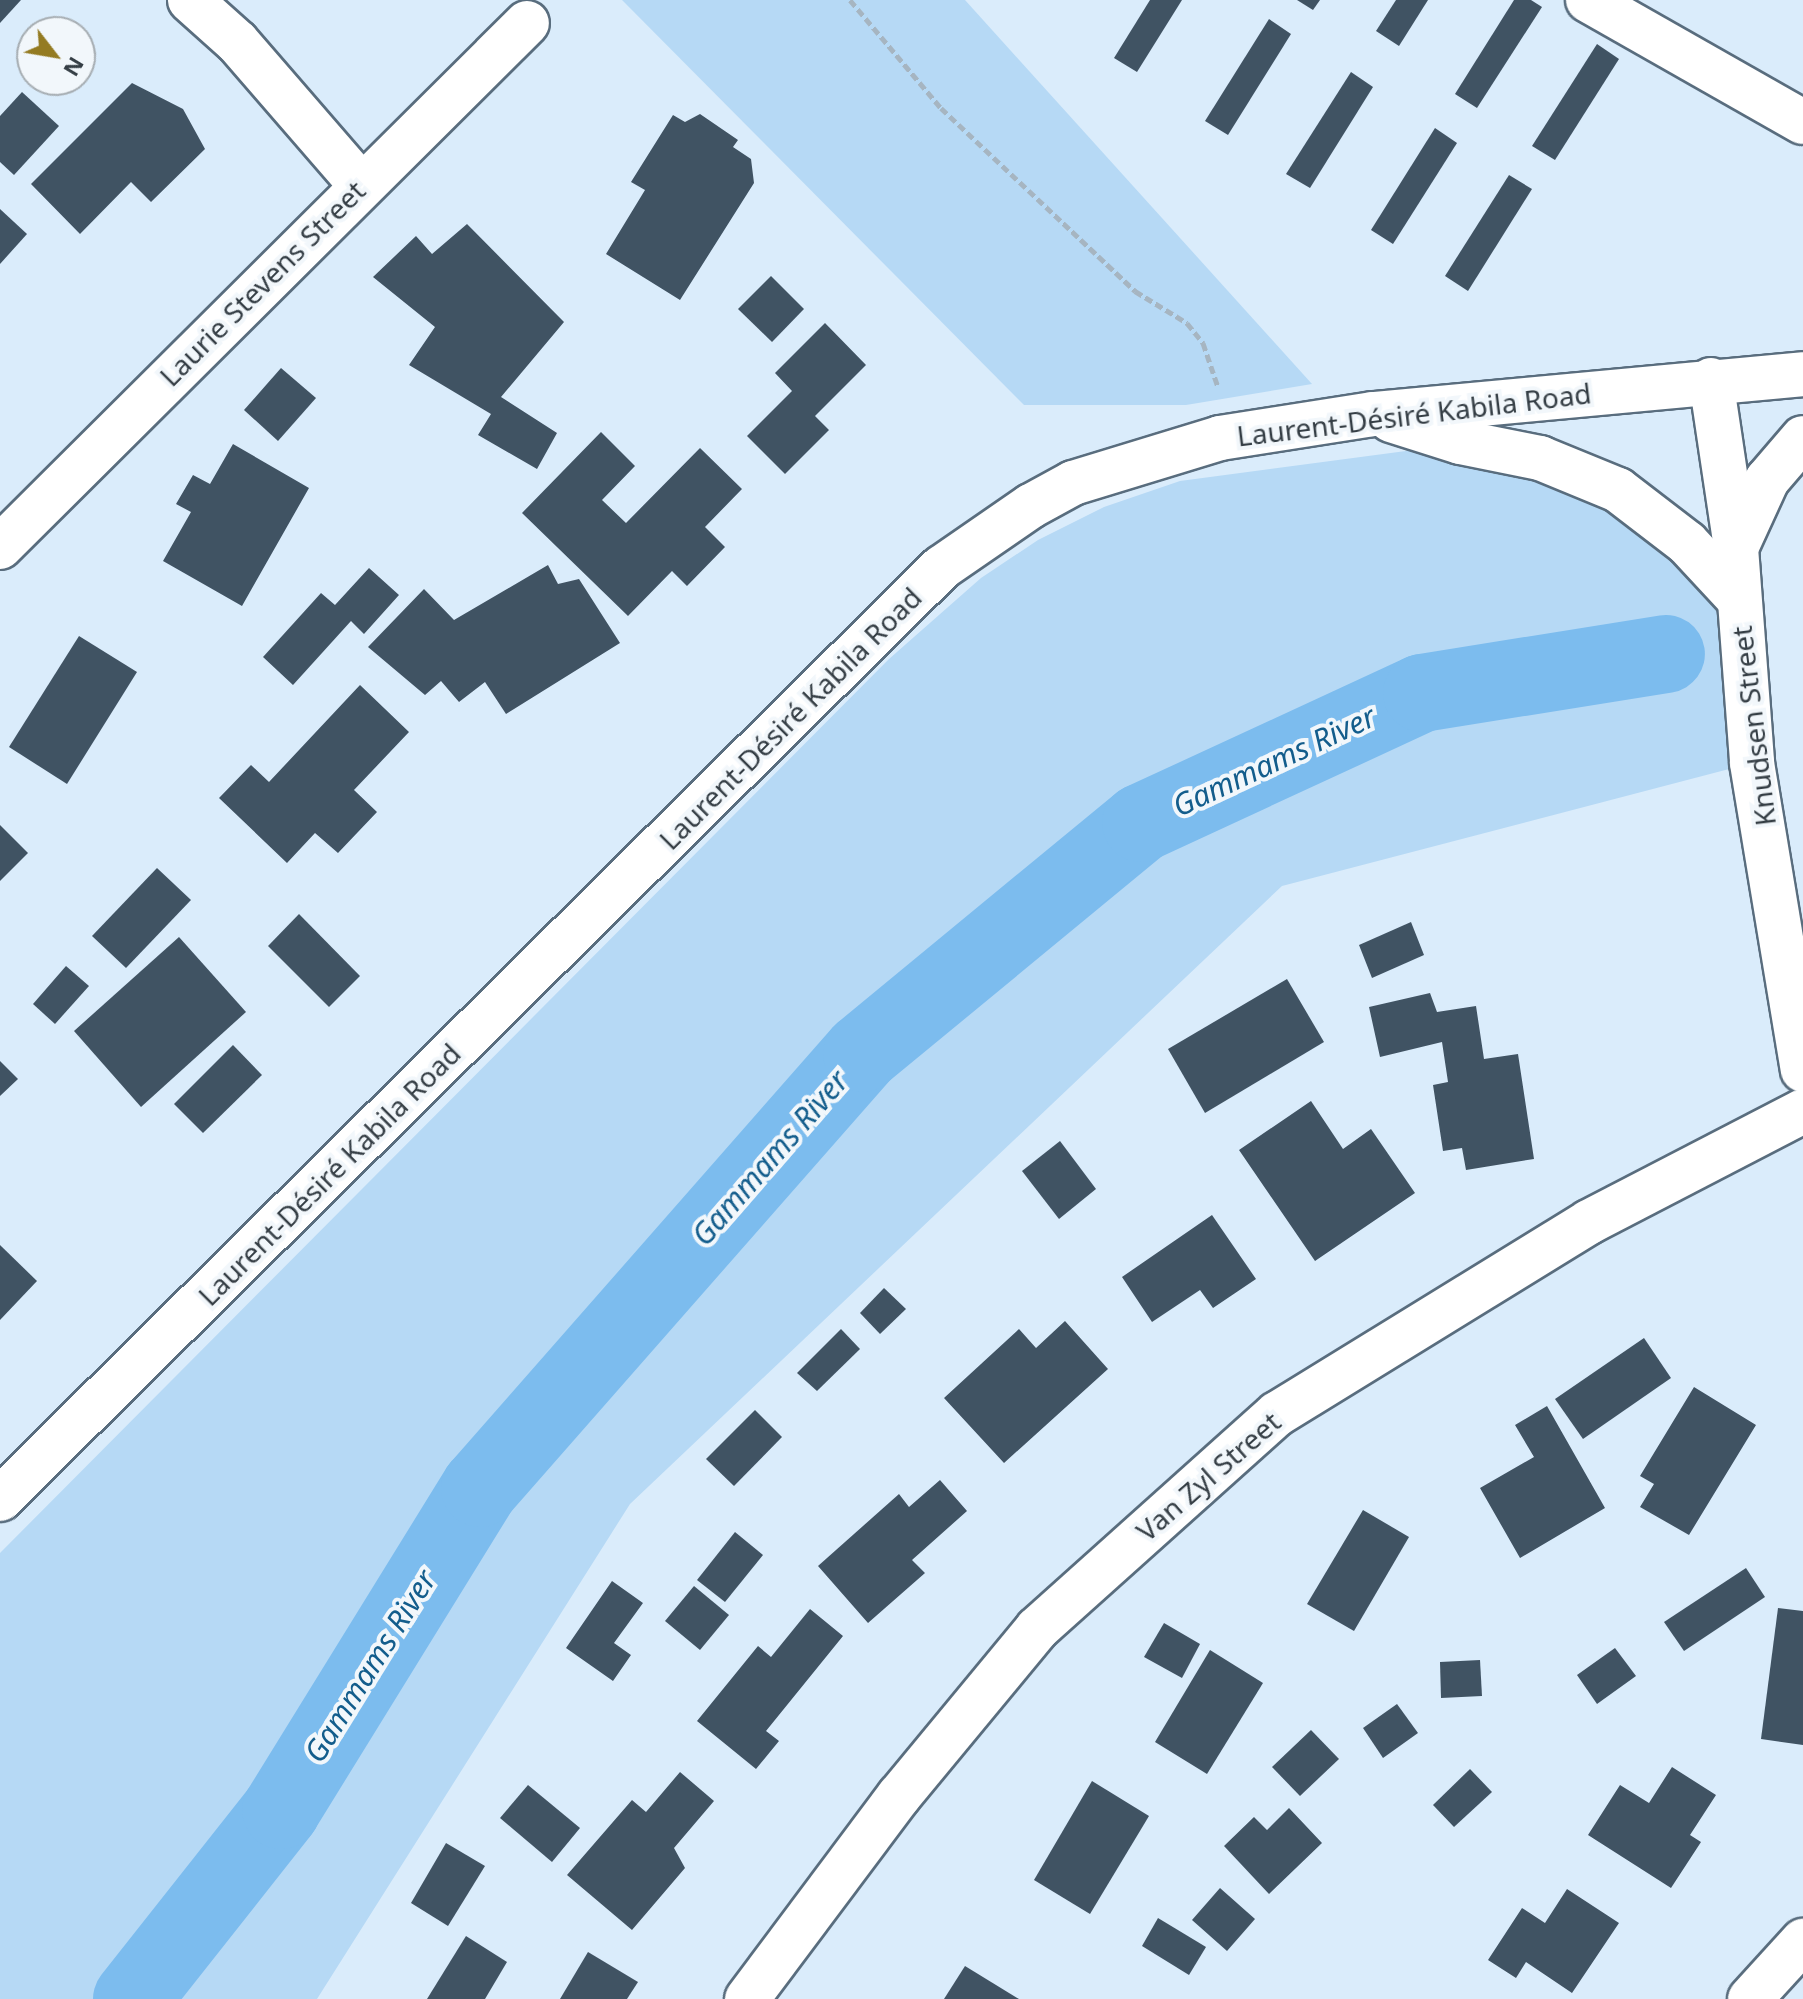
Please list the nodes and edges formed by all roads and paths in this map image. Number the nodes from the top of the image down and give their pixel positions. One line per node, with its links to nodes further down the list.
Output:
1 (190, 0): 6 (street)
2 (850, 0): 9 (path)
3 (1588, 0): 5 (street)
4 (527, 23): 6 (street, Laurie Stevens Street)
5 (1803, 122)
6 (360, 184): 12 (street, Laurie Stevens Street)
7 (1803, 374): 8 (street, Laurent-Désiré Kabila Road)
8 (1711, 380): 10 (street, Laurent-Désiré Kabila Road); 13 (street, Knudsen Street)
9 (1218, 387)
10 (1373, 414): 14 (street); 17 (street, Laurent-Désiré Kabila Road)
11 (1803, 438): 13 (street)
12 (0, 547)
13 (1736, 548): 14 (street, Knudsen Street)
14 (1739, 599): 15 (street, Knudsen Street)
15 (1803, 1070)
16 (1803, 1111): 20 (street, Van Zyl Street)
17 (0, 1499)
18 (1803, 1941): 21 (street)
19 (1803, 1965): 22 (street)
20 (747, 1999)
21 (1750, 1999)
22 (1766, 1999)

